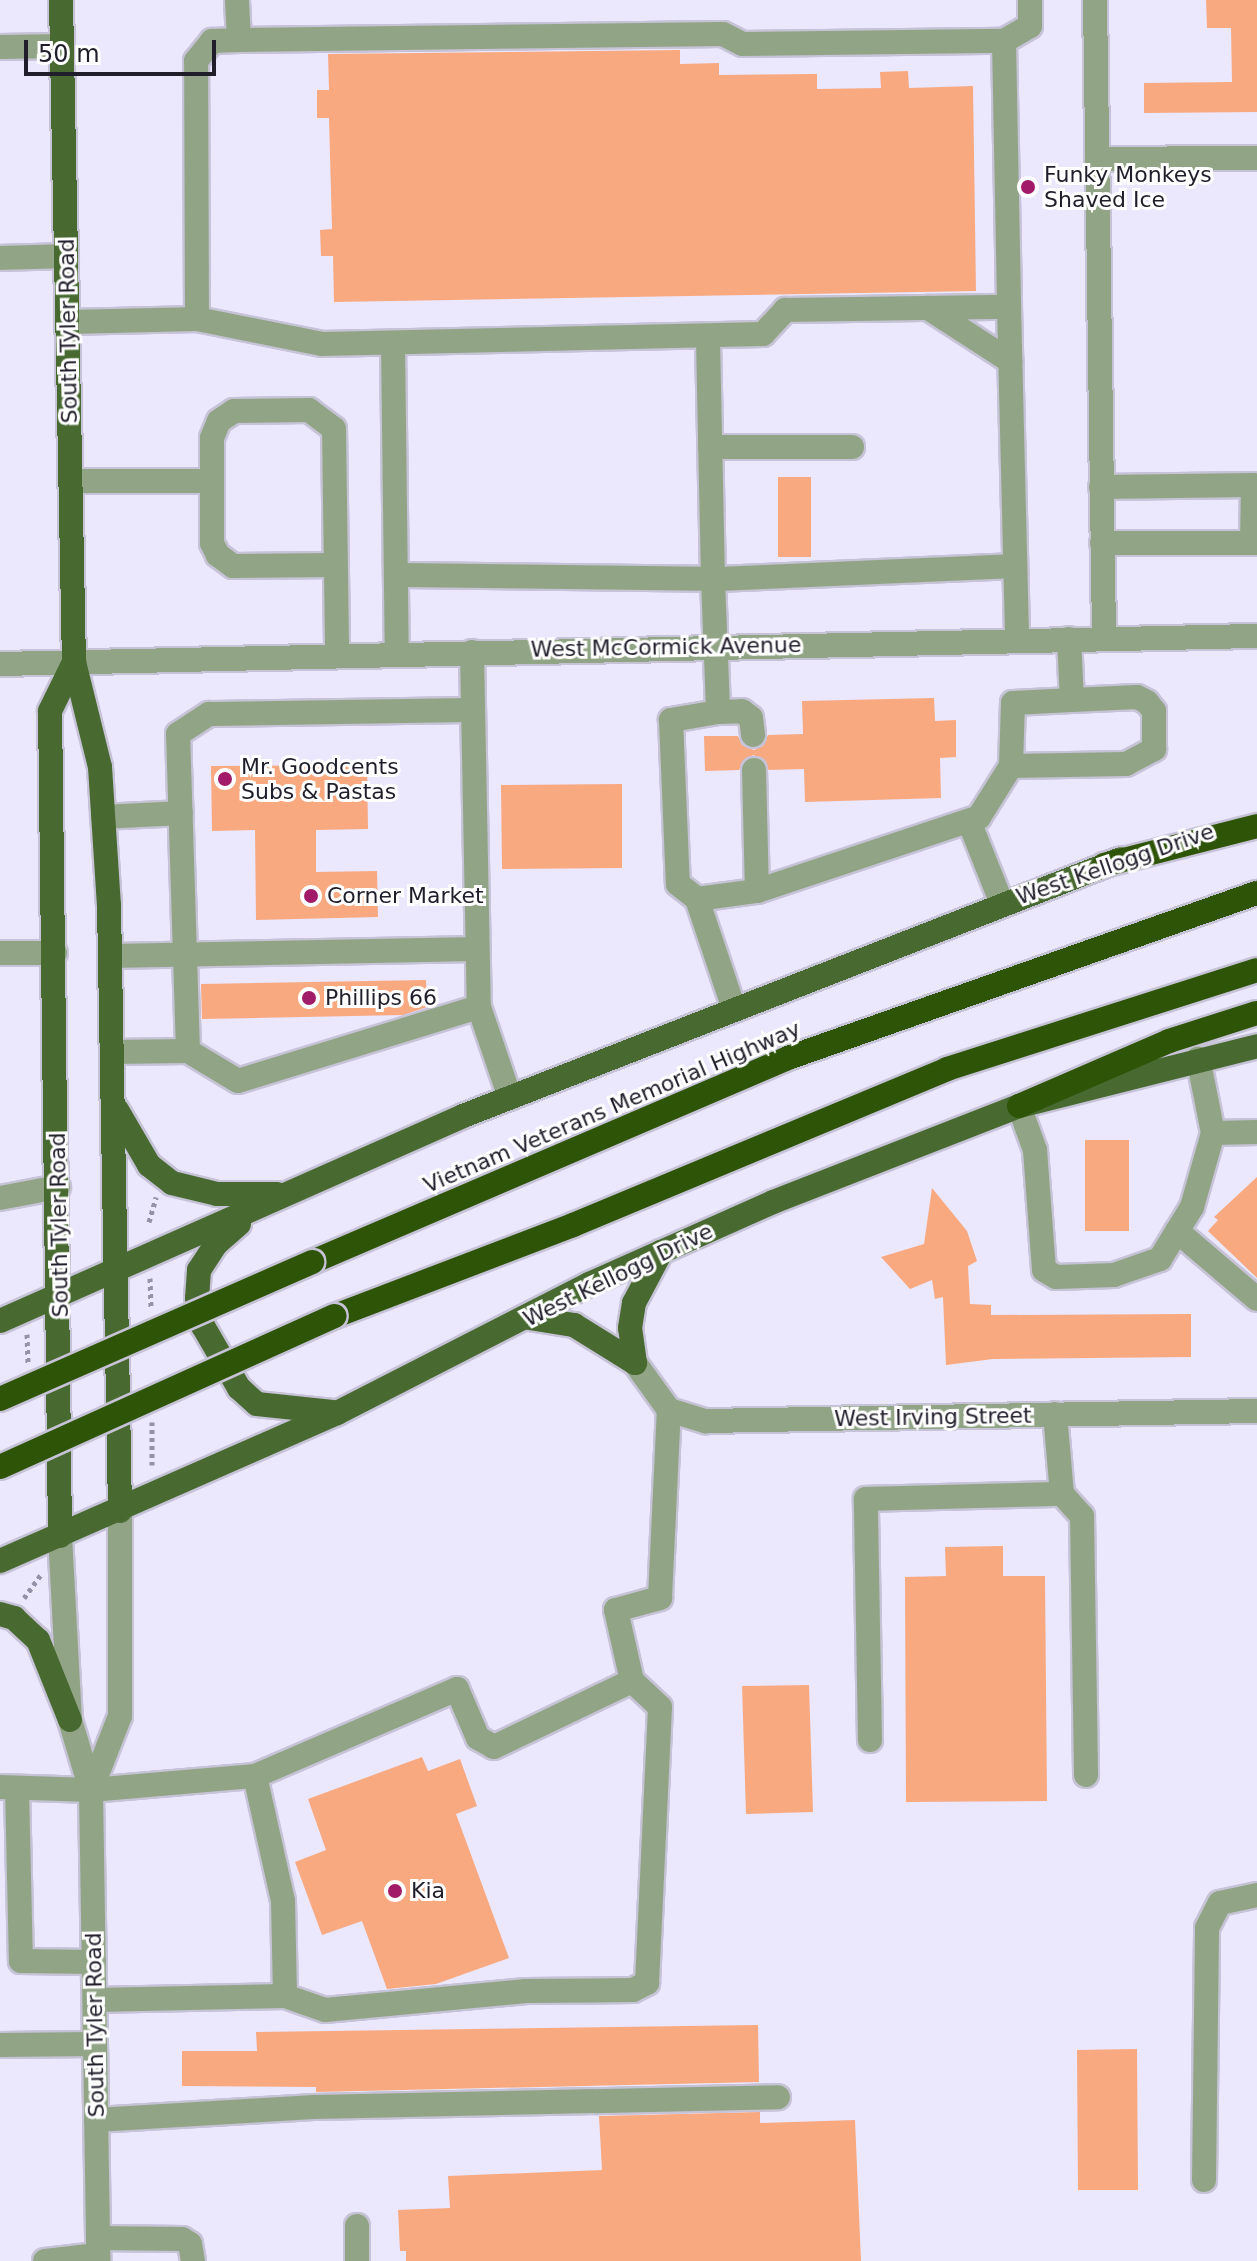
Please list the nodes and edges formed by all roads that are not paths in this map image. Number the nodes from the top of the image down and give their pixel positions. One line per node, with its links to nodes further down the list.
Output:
1 (61, 0): 7 (main road, South Tyler Road)
2 (237, 0): 5 (street)
3 (1030, 0): 6 (street)
4 (1095, 0): 10 (street)
5 (239, 40): 6 (street); 15 (street)
6 (1004, 41): 14 (street)
7 (62, 46): 8 (street); 11 (main road, South Tyler Road)
8 (0, 47)
9 (1257, 158): 10 (street)
10 (1097, 159): 24 (street)
11 (66, 256): 12 (street); 16 (main road, South Tyler Road)
12 (0, 258)
13 (928, 307): 14 (street); 17 (street); 19 (street)
14 (1009, 307): 19 (street)
15 (197, 319): 16 (street); 18 (street)
16 (68, 322): 22 (main road, South Tyler Road)
17 (708, 336): 18 (street); 20 (street)
18 (393, 343): 29 (street)
19 (1010, 361): 28 (street)
20 (710, 447): 21 (street); 30 (street)
21 (852, 447)
22 (71, 481): 23 (street); 39 (main road, South Tyler Road)
23 (212, 481): 27 (street); 27 (street)
24 (1101, 487): 25 (street); 26 (street)
25 (1102, 543): 26 (street); 32 (street)
26 (1255, 543)
27 (335, 565): 38 (street)
28 (1015, 566): 30 (street); 34 (street)
29 (396, 575): 30 (street); 37 (street)
30 (713, 579): 35 (street)
31 (1257, 636): 32 (street, West McCormick Avenue)
32 (1104, 638): 33 (street, West McCormick Avenue)
33 (1069, 639): 34 (street, West McCormick Avenue); 41 (street)
34 (1017, 640): 35 (street, West McCormick Avenue)
35 (714, 646): 36 (street, West McCormick Avenue); 43 (street)
36 (472, 652): 37 (street, West McCormick Avenue); 42 (street)
37 (397, 654): 38 (street, West McCormick Avenue)
38 (337, 655): 39 (street, West McCormick Avenue)
39 (74, 662): 40 (street, West McCormick Avenue); 49 (main road, South Tyler Road); 59 (main road, South Tyler Road)
40 (0, 664)
41 (1072, 700): 45 (street); 45 (street)
42 (473, 710): 47 (street); 57 (street)
43 (718, 712): 44 (street); 55 (street)
44 (753, 735)
45 (1011, 766): 50 (street)
46 (754, 770): 53 (street)
47 (181, 813): 49 (street); 60 (street)
48 (1257, 816): 52 (main road, West Kellogg Drive)
49 (103, 817): 61 (main road, South Tyler Road)
50 (969, 821): 53 (street); 56 (street)
51 (1257, 826): 52 (highway)
52 (1104, 865): 56 (main road, West Kellogg Drive)
53 (757, 891): 55 (street)
54 (1257, 893): 87 (highway, Vietnam Veterans Memorial Highway, bridge)
55 (697, 899): 64 (street)
56 (1002, 904): 64 (main road, West Kellogg Drive)
57 (477, 949): 60 (street); 63 (street)
58 (0, 953): 59 (street)
59 (55, 953): 75 (main road, South Tyler Road)
60 (185, 954): 61 (street); 67 (street)
61 (110, 956): 68 (main road, South Tyler Road)
62 (1257, 970): 92 (highway, bridge)
63 (479, 1007): 67 (street); 70 (street)
64 (734, 1009): 70 (main road, West Kellogg Drive)
65 (1257, 1013): 72 (highway)
66 (1257, 1046): 69 (main road, West Kellogg Drive)
67 (188, 1051): 68 (street)
68 (112, 1052): 71 (main road, South Tyler Road)
69 (1198, 1058): 72 (main road, West Kellogg Drive); 74 (street)
70 (510, 1098): 76 (main road, West Kellogg Drive)
71 (113, 1099): 76 (main road); 81 (main road, South Tyler Road)
72 (1019, 1106): 79 (street); 80 (main road, West Kellogg Drive)
73 (1257, 1132): 74 (street)
74 (1213, 1133): 79 (street)
75 (58, 1187): 77 (street); 82 (main road, South Tyler Road)
76 (288, 1194): 78 (main road, West Kellogg Drive)
77 (0, 1198)
78 (260, 1207): 81 (main road, West Kellogg Drive); 90 (main road)
79 (1177, 1231): 83 (street)
80 (661, 1252): 84 (main road, West Kellogg Drive); 86 (main road)
81 (116, 1268): 82 (main road, West Kellogg Drive); 94 (main road, South Tyler Road)
82 (60, 1291): 85 (main road, West Kellogg Drive); 95 (main road, South Tyler Road)
83 (1257, 1299)
84 (529, 1318): 86 (main road); 90 (main road, West Kellogg Drive)
85 (0, 1321)
86 (635, 1363): 88 (street)
87 (0, 1399)
88 (669, 1410): 91 (street, West Irving Street); 98 (street)
89 (1257, 1411): 91 (street, West Irving Street)
90 (337, 1413): 94 (main road, West Kellogg Drive)
91 (1055, 1414): 93 (street)
92 (0, 1467)
93 (1062, 1494): 100 (street); 101 (street)
94 (120, 1511): 95 (main road, West Kellogg Drive); 104 (street, South Tyler Road)
95 (60, 1536): 96 (main road, West Kellogg Drive); 99 (street, South Tyler Road)
96 (0, 1561)
97 (0, 1614): 99 (main road)
98 (632, 1681): 102 (street); 108 (street)
99 (70, 1720): 104 (street, South Tyler Road)
100 (870, 1740)
101 (1086, 1775)
102 (255, 1776): 104 (street); 108 (street)
103 (8, 1787): 104 (street); 106 (street)
104 (91, 1790): 107 (street, South Tyler Road)
105 (1257, 1895): 114 (street)
106 (10, 1961): 107 (street)
107 (94, 1962): 109 (street, South Tyler Road)
108 (285, 1996): 109 (street)
109 (95, 2000): 110 (street, South Tyler Road)
110 (95, 2044): 111 (street); 113 (street, South Tyler Road)
111 (0, 2045)
112 (778, 2097): 113 (street)
113 (96, 2120): 116 (street, South Tyler Road)
114 (1204, 2180)
115 (357, 2226): 119 (street)
116 (98, 2251): 117 (street); 118 (street)
117 (45, 2261)
118 (193, 2261)
119 (357, 2261)

